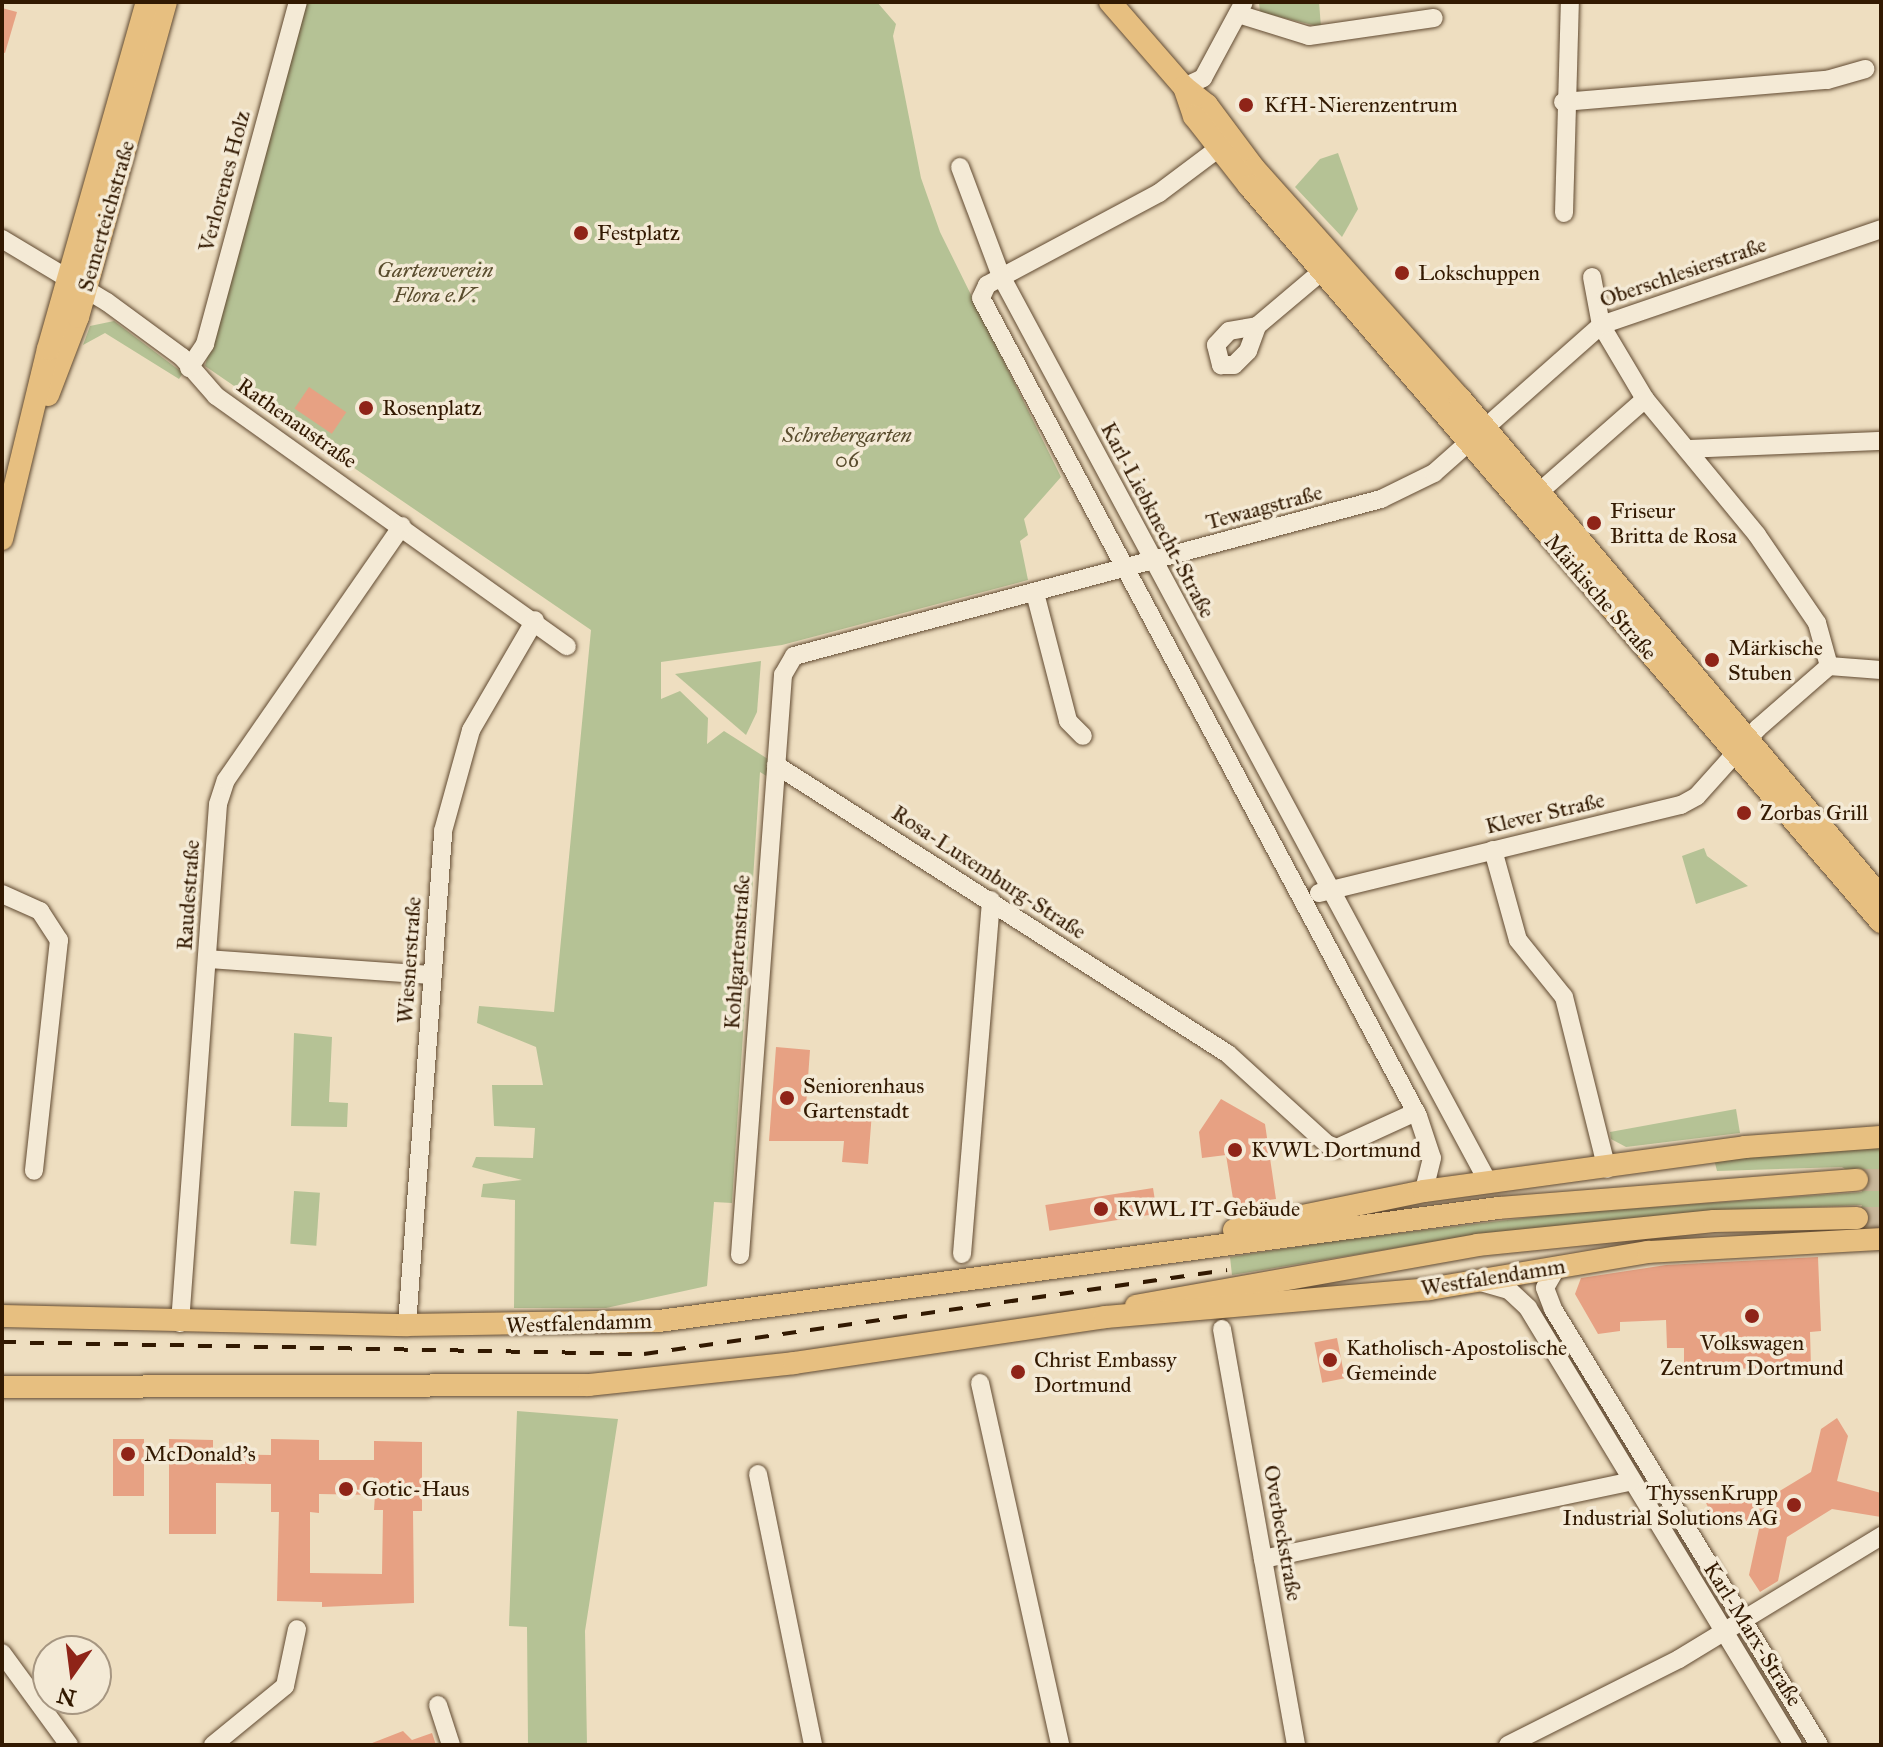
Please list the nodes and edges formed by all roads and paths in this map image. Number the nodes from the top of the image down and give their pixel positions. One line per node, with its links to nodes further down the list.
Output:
1 (147, 2): 19 (main road, Semerteichstraße)
2 (166, 2): 19 (main road, Semerteichstraße)
3 (298, 2): 22 (street, Verlorenes Holz)
4 (1110, 2): 9 (main road, Märkische Straße)
5 (1570, 2): 10 (street)
6 (1241, 8): 7 (street); 9 (street)
7 (1434, 18)
8 (1865, 69): 10 (street)
9 (1184, 87): 11 (main road, Märkische Straße); 24 (main road, Märkische Straße)
10 (1563, 102): 13 (street)
11 (1219, 148): 16 (main road, Märkische Straße); 17 (street)
12 (960, 167): 17 (street, Karl-Liebknecht-Straße)
13 (1564, 213)
14 (1881, 229): 20 (street, Oberschlesierstraße)
15 (2, 239): 19 (street, Rathenaustraße)
16 (1321, 272): 21 (street); 26 (main road, Märkische Straße)
17 (1001, 276): 31 (street, Karl-Liebknecht-Straße); 32 (street)
18 (1592, 277): 20 (street)
19 (77, 284): 22 (street, Rathenaustraße); 30 (main road, Semerteichstraße)
20 (1601, 325): 23 (street); 24 (street, Oberschlesierstraße)
21 (1257, 326)
22 (189, 368): 29 (street, Rathenaustraße)
23 (1645, 399): 27 (street); 28 (street)
24 (1482, 425): 26 (street, Tewaagstraße); 28 (main road, Märkische Straße)
25 (1881, 441): 27 (street)
26 (1466, 443): 31 (street, Tewaagstraße); 40 (main road, Märkische Straße)
27 (1687, 449): 37 (street)
28 (1537, 494): 40 (main road, Märkische Straße)
29 (402, 526): 34 (street, Rathenaustraße); 49 (street, Raudestraße)
30 (2, 539)
31 (1153, 563): 32 (street, Tewaagstraße); 44 (street, Karl-Liebknecht-Straße)
32 (1125, 570): 33 (street, Tewaagstraße); 46 (street)
33 (1035, 593): 36 (street, Tewaagstraße); 39 (street)
34 (535, 620): 35 (street, Rathenaustraße); 50 (street, Wiesnerstraße)
35 (567, 646)
36 (794, 656): 41 (street, Kohlgartenstraße)
37 (1829, 666): 38 (street); 40 (street, Klever Straße)
38 (1881, 670)
39 (1083, 736)
40 (1744, 747): 42 (street, Klever Straße); 43 (main road, Märkische Straße); 48 (main road, Märkische Straße)
41 (776, 765): 47 (street, Rosa-Luxemburg-Straße); 62 (street, Kohlgartenstraße)
42 (1493, 850): 44 (street, Klever Straße); 54 (street)
43 (1876, 883)
44 (1328, 889): 46 (street); 51 (street, Karl-Liebknecht-Straße)
45 (2, 894): 55 (street)
46 (1302, 899): 52 (street)
47 (991, 900): 52 (street, Rosa-Luxemburg-Straße); 61 (street)
48 (1881, 922)
49 (208, 959): 50 (street); 68 (street, Raudestraße)
50 (432, 975): 69 (street, Wiesnerstraße)
51 (1444, 1103): 52 (street); 57 (street, Karl-Liebknecht-Straße)
52 (1417, 1114): 58 (street)
53 (1881, 1137): 54 (main road, Westfalendamm)
54 (1607, 1169): 57 (main road, Westfalendamm)
55 (34, 1171)
56 (1857, 1180): 63 (main road, Westfalendamm)
57 (1488, 1182): 58 (main road, Westfalendamm)
58 (1424, 1191): 63 (main road, Westfalendamm)
59 (1857, 1218): 67 (main road, Westfalendamm)
60 (1881, 1239): 64 (main road, Westfalendamm)
61 (962, 1254)
62 (740, 1255)
63 (1151, 1255): 69 (main road, Westfalendamm)
64 (1557, 1267): 65 (main road, Westfalendamm); 77 (street, Karl-Marx-Straße)
65 (1481, 1282): 67 (main road, Westfalendamm); 74 (street, Karl-Marx-Straße)
66 (2, 1316): 68 (main road, Westfalendamm)
67 (1105, 1317): 72 (main road, Westfalendamm)
68 (180, 1323): 69 (main road, Westfalendamm)
69 (407, 1325)
70 (1222, 1329): 76 (street, Overbeckstraße)
71 (980, 1383): 85 (street)
72 (2, 1387)
73 (758, 1474): 84 (street)
74 (1632, 1481): 76 (street); 77 (street, Karl-Marx-Straße)
75 (1881, 1536): 77 (street)
76 (1263, 1559): 86 (street, Overbeckstraße)
77 (1734, 1627): 87 (street); 88 (street, Karl-Marx-Straße); 89 (street, Karl-Marx-Straße)
78 (297, 1629): 82 (street)
79 (4, 1661): 81 (street)
80 (438, 1705): 83 (street)
81 (69, 1745)
82 (213, 1745)
83 (451, 1745)
84 (813, 1745)
85 (1060, 1745)
86 (1296, 1745)
87 (1508, 1745)
88 (1793, 1745)
89 (1819, 1745)

